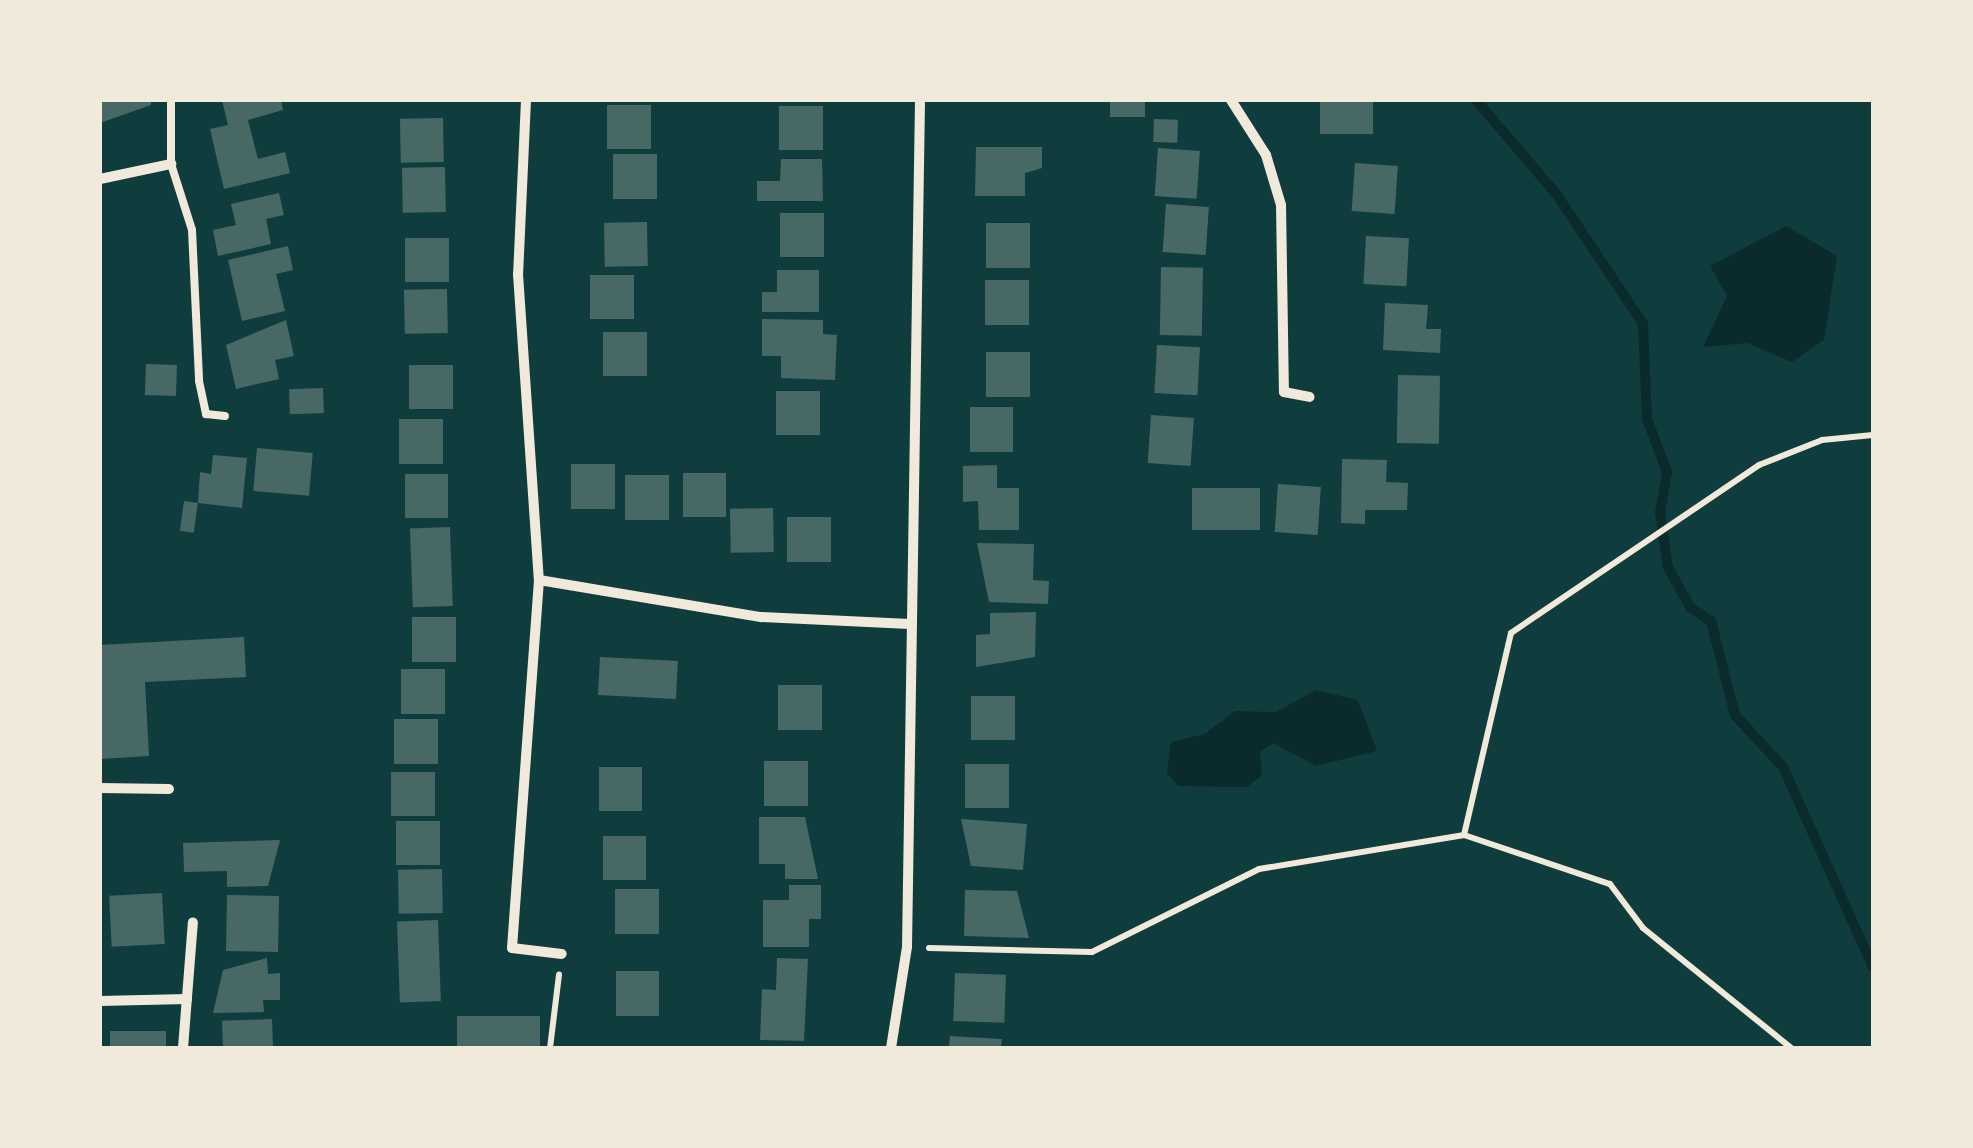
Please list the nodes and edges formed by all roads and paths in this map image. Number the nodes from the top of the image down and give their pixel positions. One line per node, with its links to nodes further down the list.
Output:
1 (171, 100): 5 (lane)
2 (526, 100): 10 (street)
3 (920, 100): 11 (street)
4 (1231, 100): 7 (street)
5 (171, 164): 6 (street); 8 (lane)
6 (100, 179)
7 (1310, 397)
8 (225, 416)
9 (1873, 435): 14 (path)
10 (539, 580): 11 (street); 17 (street)
11 (910, 624): 16 (street)
12 (100, 788): 13 (street)
13 (170, 789)
14 (1464, 835): 16 (path); 23 (path)
15 (193, 922): 18 (street)
16 (908, 947): 22 (street)
17 (562, 954): 21 (path)
18 (187, 999): 19 (street); 20 (street)
19 (100, 1001)
20 (183, 1048)
21 (550, 1048)
22 (891, 1048)
23 (1791, 1048)

